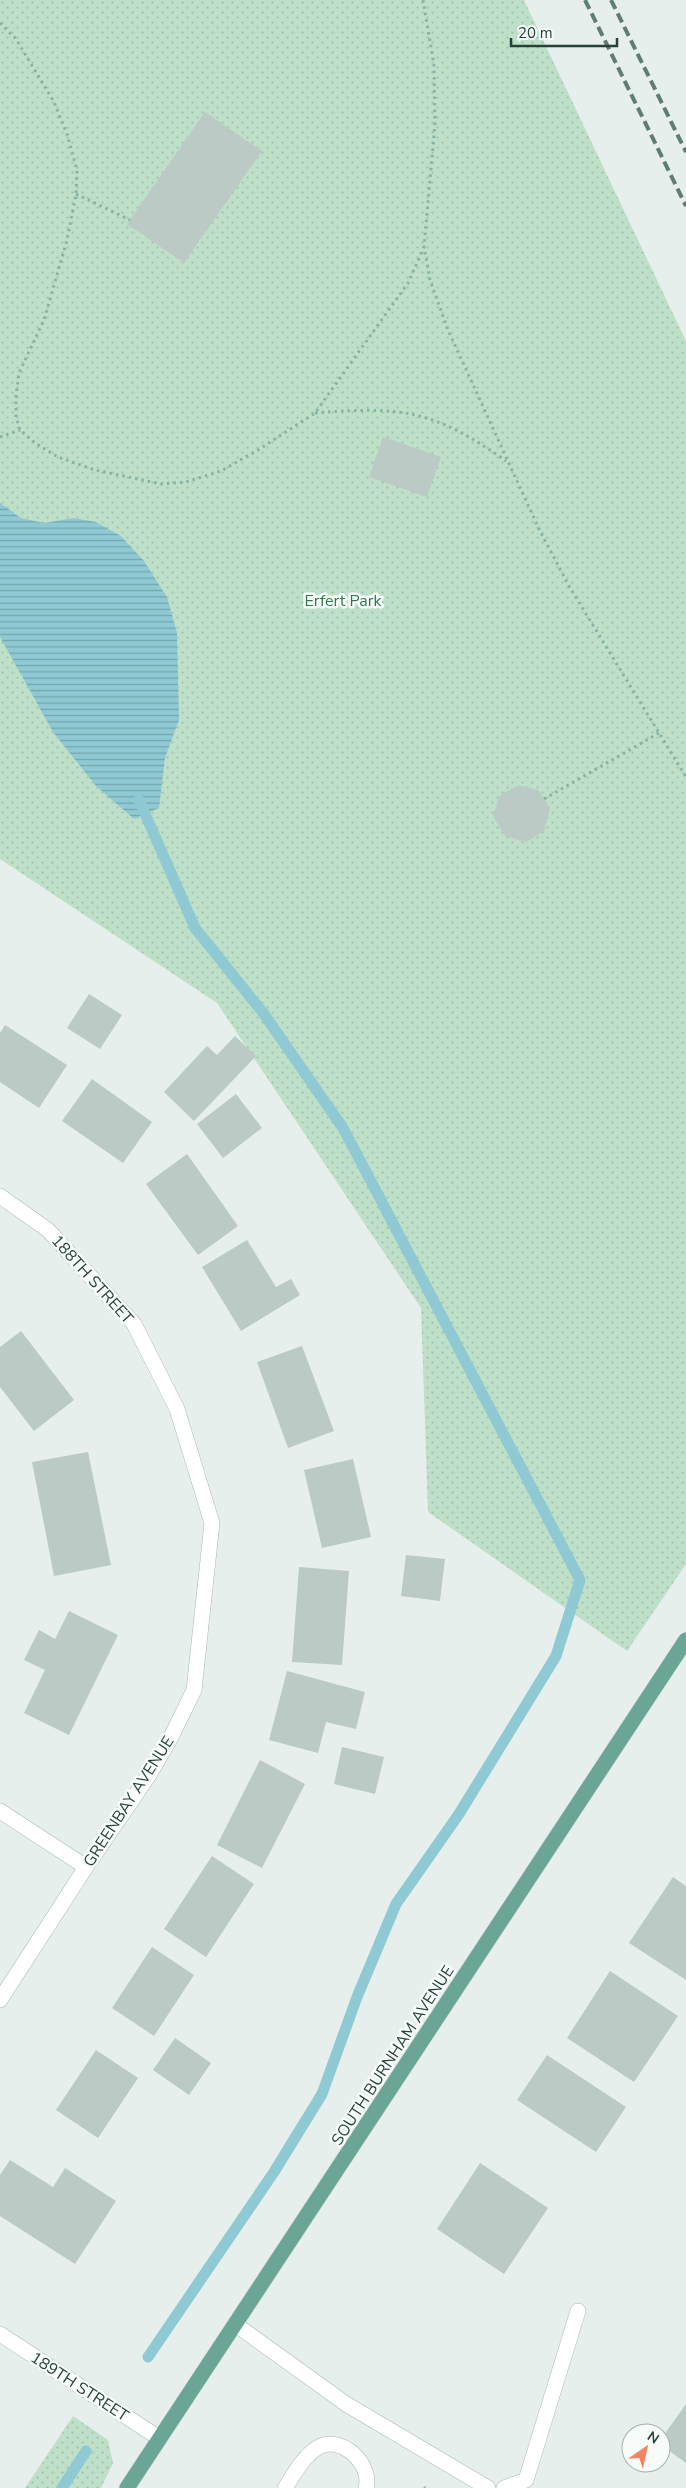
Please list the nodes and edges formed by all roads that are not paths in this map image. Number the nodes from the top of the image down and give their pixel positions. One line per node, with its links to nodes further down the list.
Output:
1 (0, 1196): 2 (street, 188TH STREET)
2 (177, 1408): 5 (street, GREENBAY AVENUE)
3 (686, 1640): 8 (main road, SOUTH BURNHAM AVENUE)
4 (0, 1811): 5 (street)
5 (86, 1866): 6 (street, GREENBAY AVENUE)
6 (0, 2000)
7 (578, 2311): 15 (street)
8 (235, 2324): 10 (main road, SOUTH BURNHAM AVENUE); 14 (street)
9 (0, 2334): 10 (street, 189TH STREET)
10 (159, 2438): 11 (main road, SOUTH BURNHAM AVENUE)
11 (127, 2488)
12 (285, 2488): 13 (street)
13 (366, 2488)
14 (488, 2488)
15 (504, 2488)

